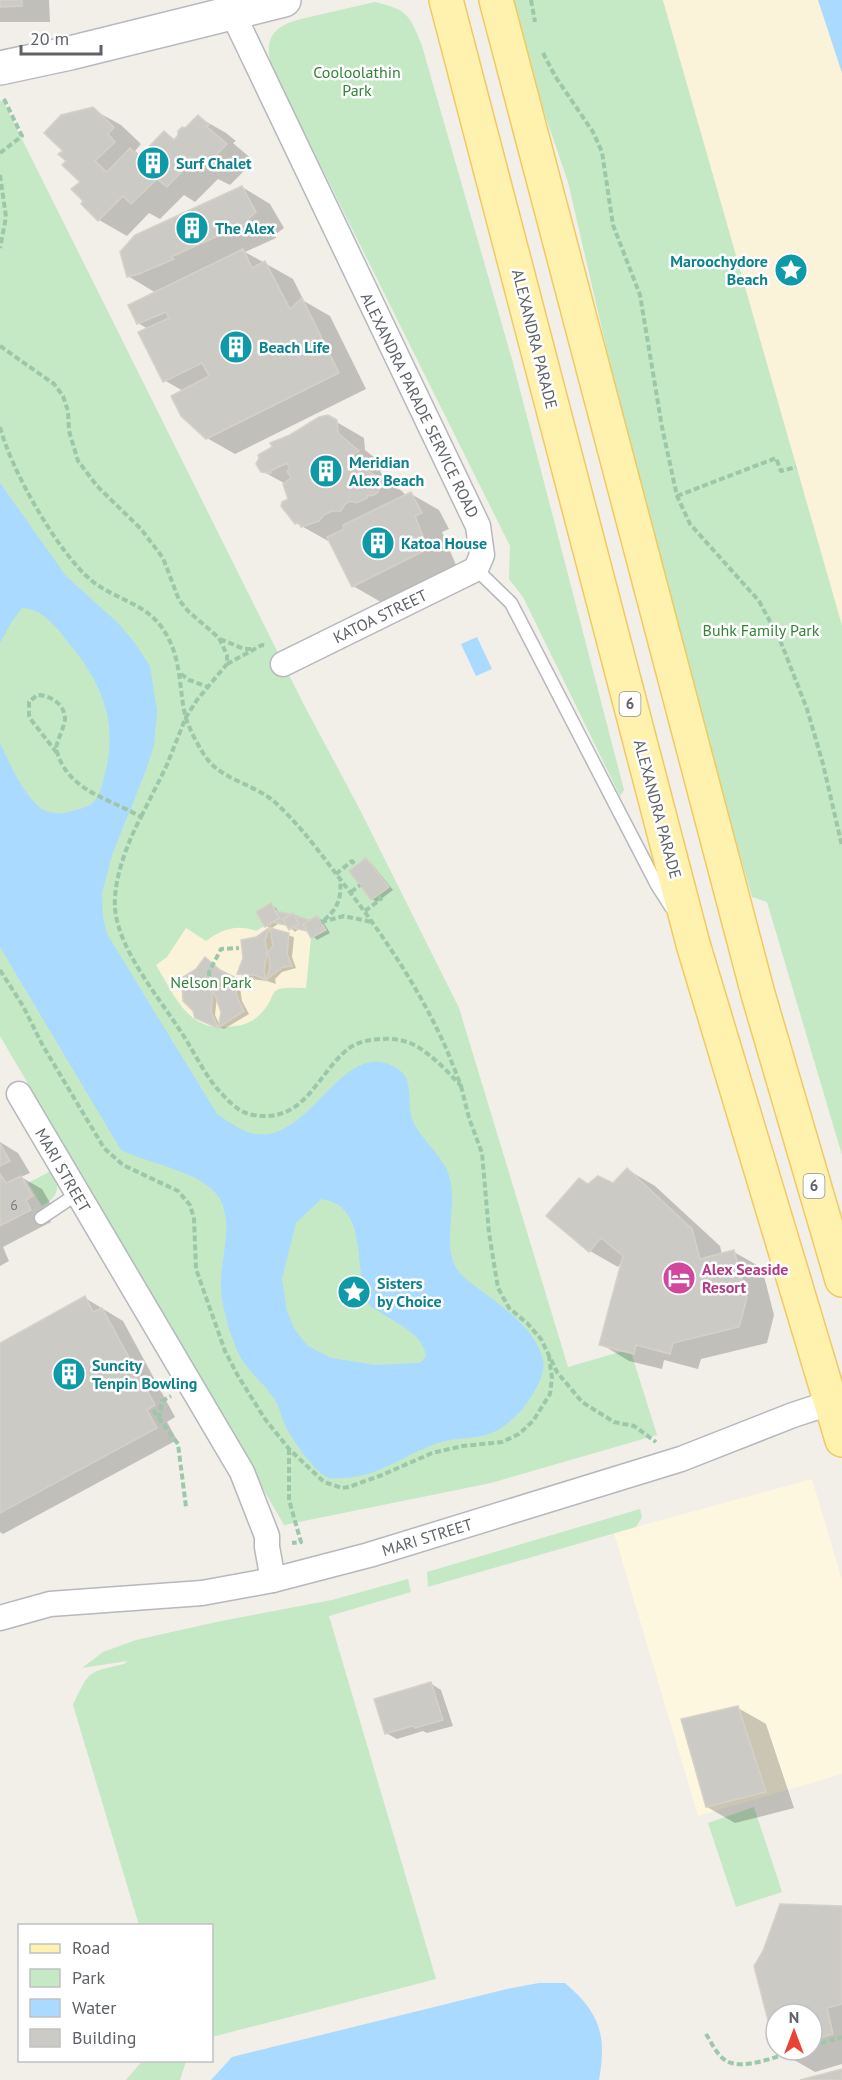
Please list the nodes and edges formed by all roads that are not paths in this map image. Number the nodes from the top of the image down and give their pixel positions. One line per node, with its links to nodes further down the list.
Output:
1 (284, 0): 4 (street)
2 (446, 0): 8 (main road, ALEXANDRA PARADE / 6)
3 (496, 0): 12 (main road, 6)
4 (233, 7): 5 (street); 6 (street, ALEXANDRA PARADE SERVICE ROAD)
5 (2, 82)
6 (476, 569): 7 (street, KATOA STREET); 8 (lane)
7 (284, 664)
8 (693, 944): 13 (main road, ALEXANDRA PARADE / 6)
9 (19, 1094): 10 (street, MARI STREET)
10 (77, 1194): 11 (lane); 15 (street, MARI STREET)
11 (41, 1218)
12 (842, 1280)
13 (836, 1401): 14 (main road, ALEXANDRA PARADE / 6); 15 (street, MARI STREET)
14 (842, 1440)
15 (273, 1580): 16 (street, MARI STREET)
16 (0, 1618)

